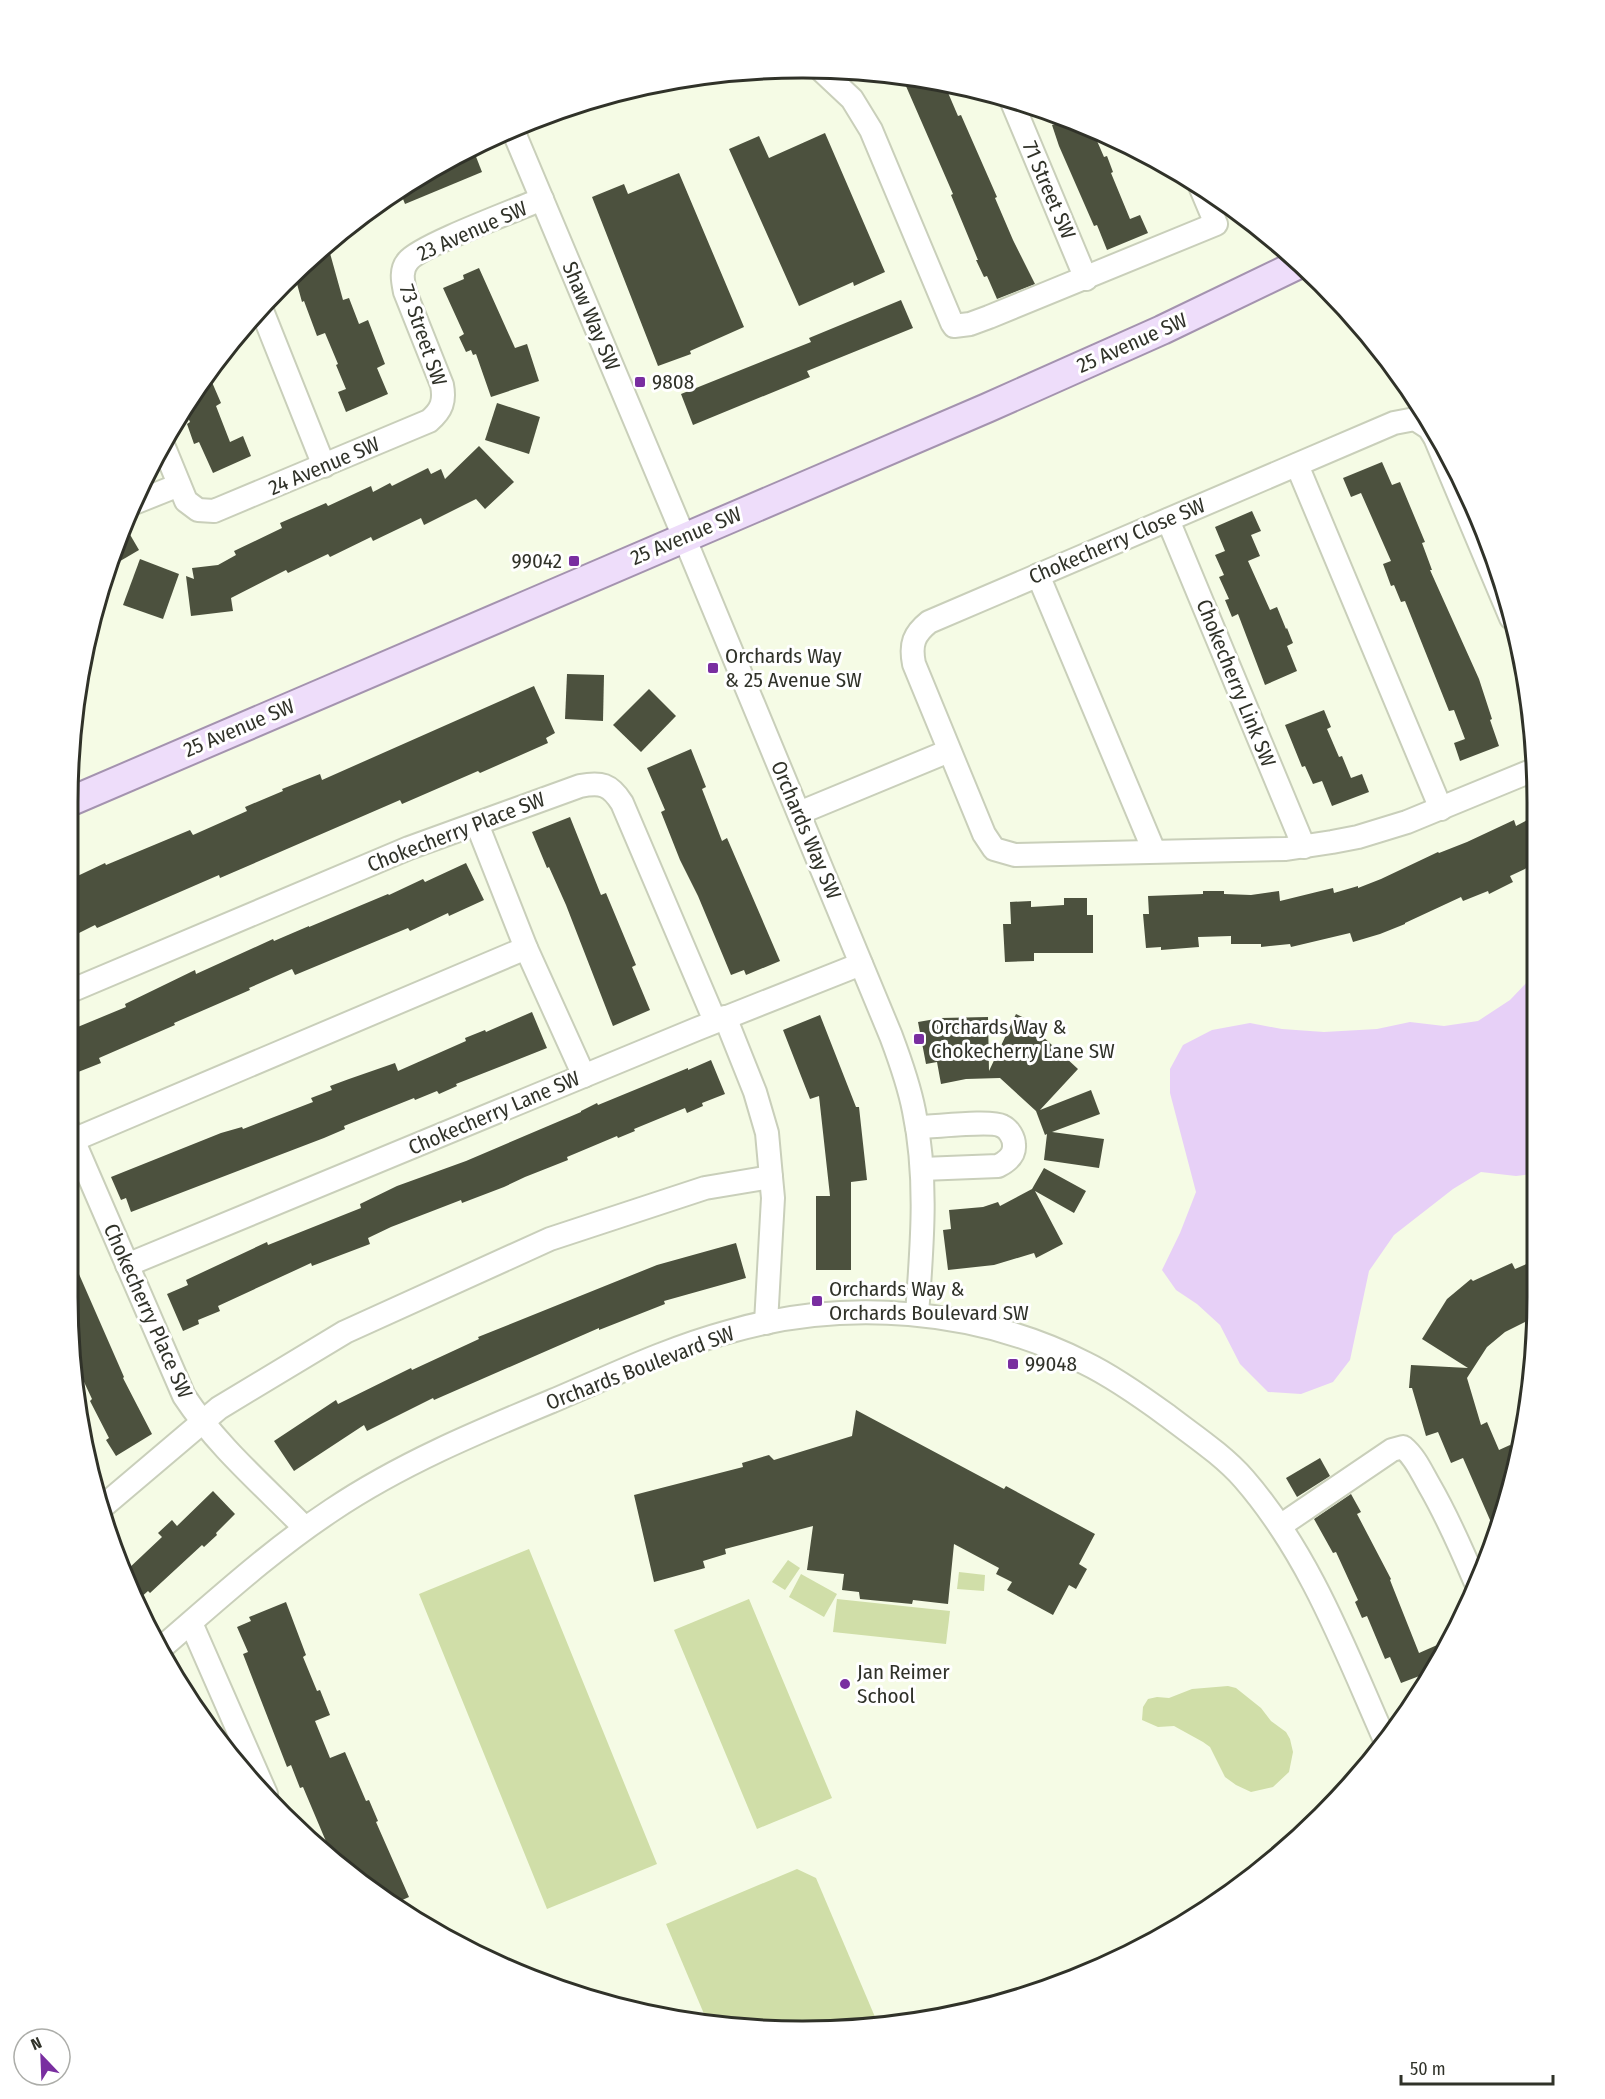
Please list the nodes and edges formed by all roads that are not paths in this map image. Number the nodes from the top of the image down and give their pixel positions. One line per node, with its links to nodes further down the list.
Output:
1 (831, 79): 8 (street)
2 (1015, 110): 8 (street, 71 Street SW)
3 (516, 137): 4 (street, Shaw Way SW)
4 (542, 199): 6 (street, 23 Avenue SW); 18 (street, Shaw Way SW)
5 (1206, 201): 8 (street)
6 (405, 265): 10 (street, 73 Street SW)
7 (1291, 268): 18 (main road, 25 Avenue SW)
8 (1086, 279)
9 (265, 318): 14 (street)
10 (442, 405): 14 (street, 24 Avenue SW)
11 (1418, 421): 13 (street, Chokecherry Close SW)
12 (168, 454): 15 (street)
13 (1297, 465): 17 (street, Chokecherry Close SW); 23 (street)
14 (324, 466): 15 (street, 24 Avenue SW)
15 (179, 484): 16 (street)
16 (145, 498)
17 (1168, 520): 19 (street, Chokecherry Close SW); 26 (street, Chokecherry Link SW)
18 (684, 537): 22 (main road, 25 Avenue SW); 24 (street, Orchards Way SW)
19 (1038, 575): 20 (street, Chokecherry Close SW); 27 (street)
20 (949, 751): 24 (street); 27 (street, Chokecherry Close SW)
21 (1526, 773): 23 (street, Chokecherry Close SW)
22 (78, 798)
23 (1441, 808): 26 (street, Chokecherry Close SW)
24 (799, 813): 29 (street, Orchards Way SW)
25 (477, 824): 28 (street); 30 (street, Chokecherry Place SW); 31 (street, Chokecherry Place SW)
26 (1304, 847): 27 (street, Chokecherry Close SW)
27 (1154, 851)
28 (526, 948): 32 (street); 34 (street)
29 (861, 964): 31 (street, Chokecherry Lane SW); 33 (street, Orchards Way SW)
30 (78, 988)
31 (720, 1019): 32 (street, Chokecherry Lane SW); 37 (street)
32 (584, 1076): 38 (street, Chokecherry Lane SW)
33 (917, 1127): 36 (street, Orchards Way SW); 36 (street)
34 (78, 1131)
35 (78, 1150): 38 (street, Chokecherry Place SW)
36 (922, 1169): 39 (street, Orchards Way SW)
37 (771, 1177): 40 (street); 41 (street)
38 (127, 1265): 41 (street, Chokecherry Place SW)
39 (917, 1314): 40 (street, Orchards Boulevard SW); 43 (street, Orchards Boulevard SW)
40 (766, 1323): 44 (street, Orchards Boulevard SW)
41 (203, 1422): 42 (street); 44 (street, Chokecherry Place SW)
42 (108, 1503)
43 (1280, 1526): 45 (street); 48 (street, Orchards Boulevard SW)
44 (305, 1528): 46 (street, Orchards Boulevard SW)
45 (1472, 1575)
46 (191, 1623): 47 (street, Orchards Boulevard SW); 49 (street)
47 (167, 1643)
48 (1386, 1726)
49 (248, 1762)

